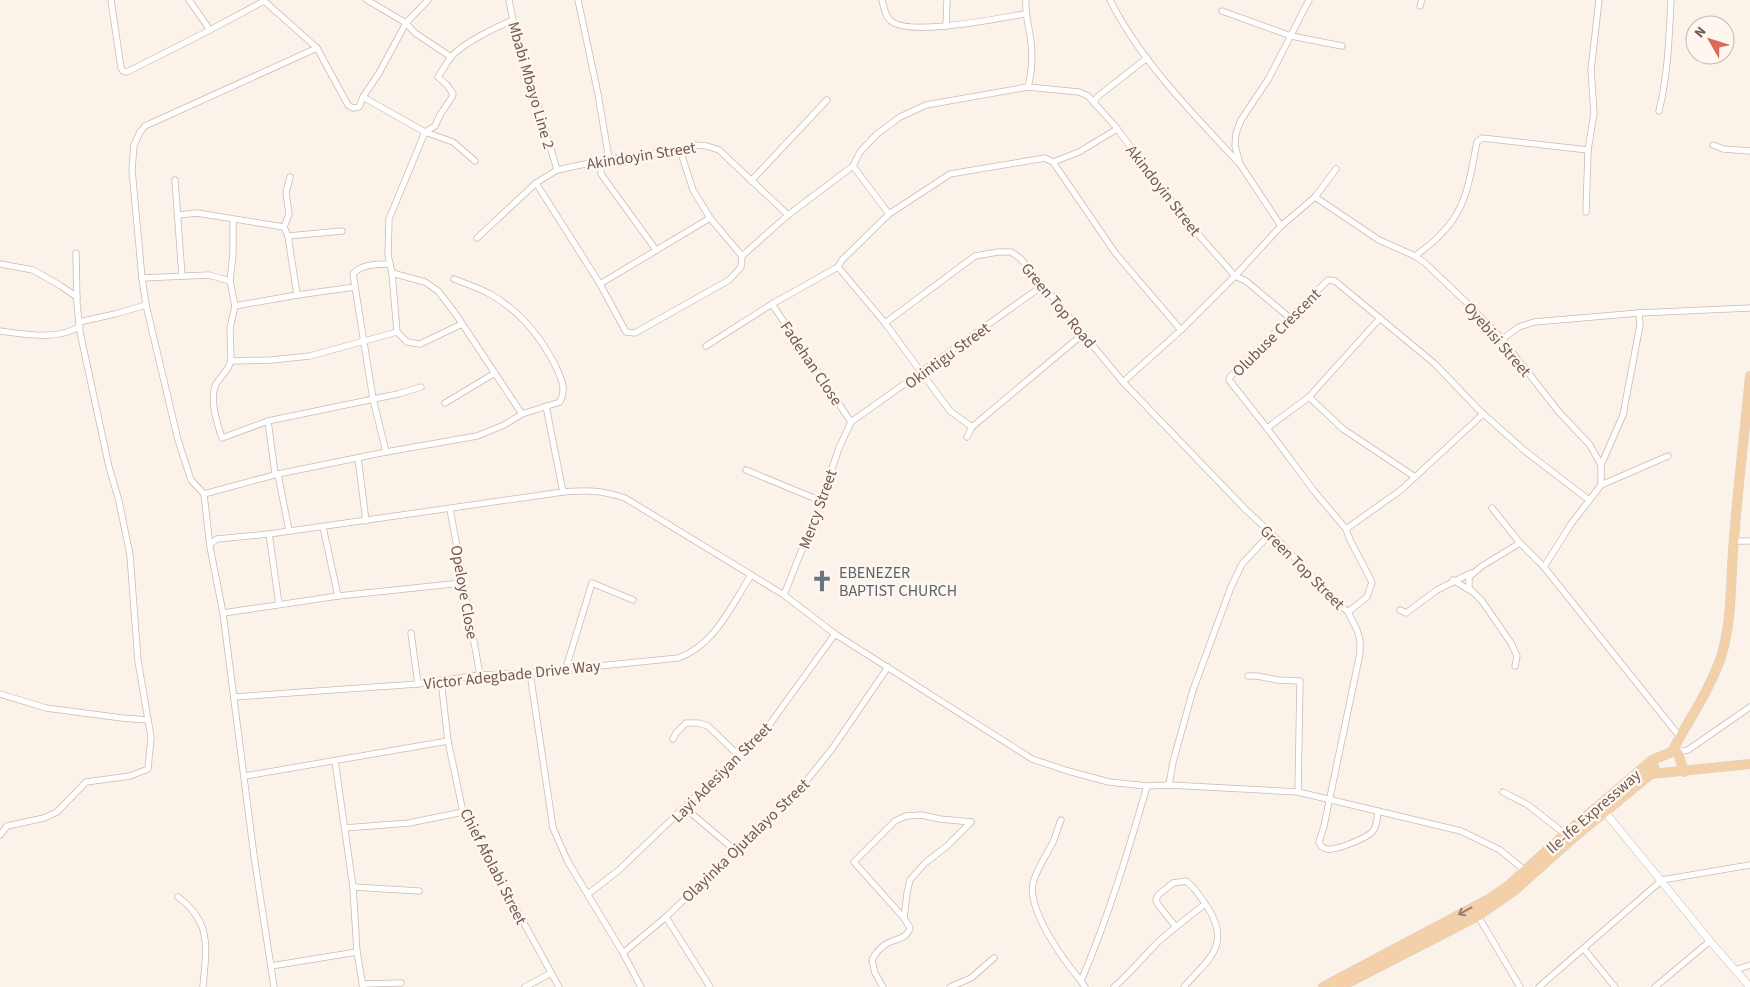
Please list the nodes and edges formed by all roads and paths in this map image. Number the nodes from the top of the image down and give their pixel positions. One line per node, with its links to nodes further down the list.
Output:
1 (111, 0): 20 (street)
2 (189, 0): 20 (street)
3 (264, 0): 20 (street); 23 (street)
4 (367, 0): 18 (street)
5 (428, 0): 18 (street)
6 (509, 0): 17 (street, Mbabi Mbayo Line 2)
7 (578, 0): 37 (street)
8 (882, 0): 19 (street)
9 (948, 0): 19 (street)
10 (1026, 0): 16 (street)
11 (1110, 0): 25 (street)
12 (1309, 0): 21 (street)
13 (1598, 0): 35 (street)
14 (1671, 0): 30 (street)
15 (1222, 12): 21 (street)
16 (1025, 14): 19 (street); 26 (street)
17 (513, 20): 24 (street); 44 (street, Mbabi Mbayo Line 2)
18 (406, 23): 24 (street); 27 (street)
19 (946, 26)
20 (210, 30)
21 (1291, 36): 22 (street); 41 (street)
22 (1342, 46)
23 (317, 48): 27 (street); 71 (street)
24 (451, 57): 32 (street)
25 (1147, 58): 29 (street); 41 (street)
26 (1028, 87): 29 (street, Akindoyin Street); 42 (street, Akindoyin Street)
27 (363, 97): 32 (street)
28 (827, 100): 47 (street)
29 (1094, 102): 31 (street, Akindoyin Street)
30 (1660, 111)
31 (1116, 129): 40 (street); 70 (street, Akindoyin Street)
32 (425, 132): 39 (street); 66 (street)
33 (1712, 146): 36 (street)
34 (680, 150): 37 (street, Akindoyin Street); 47 (street, Akindoyin Street); 54 (street)
35 (1588, 150): 50 (street); 64 (street)
36 (1750, 151)
37 (609, 159): 38 (street, Akindoyin Street)
38 (601, 161): 44 (street, Akindoyin Street); 61 (street)
39 (475, 162)
40 (1053, 162): 51 (street); 89 (street)
41 (1240, 164): 56 (street)
42 (853, 166): 51 (street); 53 (street, Akindoyin Street)
43 (1336, 169): 49 (street)
44 (557, 170): 48 (street)
45 (290, 177): 57 (street)
46 (175, 180): 52 (street)
47 (751, 181): 53 (street, Akindoyin Street)
48 (536, 183): 60 (street); 74 (street)
49 (1315, 197): 56 (street); 64 (street, Oyebisi Street)
50 (1586, 212)
51 (889, 214): 67 (street)
52 (178, 215): 55 (street); 69 (street)
53 (788, 215): 63 (street, Akindoyin Street)
54 (710, 218): 61 (street); 63 (street)
55 (233, 220): 57 (street); 73 (street)
56 (1281, 226): 70 (street)
57 (284, 228): 59 (street)
58 (342, 231): 59 (street)
59 (288, 236): 77 (street)
60 (477, 238)
61 (656, 250): 74 (street)
62 (76, 253): 78 (street)
63 (742, 256): 74 (street)
64 (1415, 256): 93 (street, Oyebisi Street)
65 (0, 264): 78 (street)
66 (390, 264): 68 (street); 76 (street)
67 (838, 267): 79 (street); 86 (street)
68 (392, 273): 88 (street); 91 (street)
69 (182, 276): 71 (street); 73 (street)
70 (1235, 276): 84 (street, Akindoyin Street); 89 (street)
71 (142, 278): 80 (street)
72 (454, 279): 106 (street)
73 (230, 281): 81 (street)
74 (600, 284)
75 (1042, 286): 86 (street, Green Top Road); 92 (street, Green Top Road); 97 (street, Okintigu Street)
76 (355, 287): 77 (street); 94 (street)
77 (297, 295): 81 (street)
78 (77, 297): 87 (street)
79 (772, 304): 95 (street); 110 (street, Fadehan Close)
80 (146, 305): 87 (street); 123 (street)
81 (235, 306): 96 (street)
82 (1750, 308): 83 (street)
83 (1639, 313): 93 (street); 117 (street)
84 (1290, 318): 85 (street, Olubuse Crescent); 112 (street, Olubuse Crescent)
85 (1380, 318): 102 (street); 108 (street, Olubuse Crescent)
86 (885, 323): 97 (street)
87 (80, 324): 90 (street); 164 (street)
88 (462, 324): 91 (street); 98 (street)
89 (1181, 330): 100 (street)
90 (0, 331)
91 (397, 332): 94 (street)
92 (1082, 334): 100 (street, Green Top Road); 111 (street)
93 (1502, 339): 117 (street, Oyebisi Street)
94 (364, 340): 96 (street); 103 (street)
95 (706, 346)
96 (231, 361): 109 (street)
97 (923, 372): 110 (street, Okintigu Street); 111 (street)
98 (495, 373): 105 (street); 107 (street)
99 (1750, 376): 104 (main road)
100 (1123, 382): 132 (street, Green Top Street)
101 (421, 388): 103 (street)
102 (1309, 397): 112 (street); 120 (street)
103 (373, 399): 109 (street); 114 (street)
104 (1749, 402): 134 (main road)
105 (444, 403)
106 (546, 406): 107 (street); 122 (street)
107 (522, 414): 114 (street)
108 (1483, 414): 120 (street); 124 (street, Olubuse Crescent)
109 (268, 421): 119 (street)
110 (851, 422): 125 (street, Mercy Street)
111 (972, 427): 113 (street)
112 (1267, 428): 130 (street, Olubuse Crescent)
113 (967, 437)
114 (386, 452): 116 (street)
115 (1668, 456): 121 (street)
116 (358, 458): 119 (street); 128 (street)
117 (1601, 465): 121 (street)
118 (746, 470): 125 (street)
119 (277, 474): 123 (street); 131 (street)
120 (1415, 477): 130 (street)
121 (1601, 485): 124 (street)
122 (563, 492): 127 (street); 140 (street)
123 (204, 494): 137 (street)
124 (1589, 500): 139 (street)
125 (821, 501): 145 (street, Mercy Street)
126 (1492, 508): 136 (street)
127 (450, 509): 128 (street); 142 (street, Opeloye Close)
128 (366, 521): 129 (street)
129 (323, 526): 131 (street); 144 (street)
130 (1346, 529): 149 (street, Olubuse Crescent)
131 (289, 531): 133 (street)
132 (1272, 533): 149 (street, Green Top Street); 176 (street)
133 (269, 534): 137 (street); 147 (street)
134 (1734, 541): 135 (street); 165 (main road)
135 (1750, 541)
136 (1520, 543): 138 (street); 139 (street)
137 (210, 544): 150 (street)
138 (1482, 566): 141 (street); 143 (street)
139 (1544, 567): 165 (street)
140 (751, 574): 145 (street); 155 (street, Victor Adegbade Drive Way)
141 (1453, 580): 143 (street); 148 (street)
142 (462, 582): 144 (street); 157 (street, Opeloye Close)
143 (1475, 594): 154 (street)
144 (338, 596): 147 (street)
145 (784, 596): 152 (street)
146 (633, 600): 155 (street)
147 (279, 604): 150 (street)
148 (1400, 610)
149 (1348, 612): 180 (street, Green Top Street)
150 (223, 613): 162 (street)
151 (411, 633): 160 (street)
152 (834, 634): 153 (street); 169 (street, Layi Adesiyan Street)
153 (888, 666): 177 (street); 189 (street, Olayinka Ojutalayo Street)
154 (1515, 666)
155 (566, 668): 156 (street, Victor Adegbade Drive Way)
156 (530, 673): 157 (street, Victor Adegbade Drive Way); 195 (street)
157 (480, 675): 159 (street, Victor Adegbade Drive Way)
158 (1248, 676): 178 (street)
159 (441, 680): 160 (street, Victor Adegbade Drive Way); 167 (street, Chief Afolabi Street)
160 (418, 684): 162 (street, Victor Adegbade Drive Way)
161 (0, 694): 164 (street)
162 (234, 697): 175 (street)
163 (1750, 708): 168 (street)
164 (148, 720): 188 (street)
165 (1680, 737): 168 (main road)
166 (673, 739): 169 (street)
167 (448, 741): 171 (street); 182 (street, Chief Afolabi Street)
168 (1675, 752): 170 (main road); 173 (main road)
169 (738, 756): 181 (street, Layi Adesiyan Street)
170 (1652, 760): 174 (main road, Ile-Ife Expressway); 187 (main road, Ile-Ife Expressway)
171 (335, 761): 175 (street); 186 (street)
172 (1750, 764): 173 (main road)
173 (1684, 772): 174 (main road)
174 (1651, 774): 184 (main road, Ile-Ife Expressway)
175 (245, 776): 208 (street)
176 (1169, 785): 177 (street); 178 (street)
177 (1147, 786): 212 (street)
178 (1298, 792): 180 (street)
179 (1503, 792): 187 (street)
180 (1329, 800): 183 (street); 183 (street, Green Top Street)
181 (685, 808): 189 (street); 195 (street, Layi Adesiyan Street)
182 (463, 812): 186 (street); 210 (street, Chief Afolabi Street)
183 (1378, 812): 191 (street)
184 (1605, 812): 191 (main road, Ile-Ife Expressway); 192 (street)
185 (1061, 820): 212 (street)
186 (345, 828): 193 (street)
187 (1565, 834): 191 (main road, Ile-Ife Expressway)
188 (0, 835)
189 (736, 851): 199 (street, Olayinka Ojutalayo Street)
190 (1750, 865): 192 (street)
191 (1528, 873): 198 (main road, Ile-Ife Expressway); 224 (main road, Ile-Ife Expressway, one-way to 224)
192 (1662, 880): 202 (street); 203 (street)
193 (352, 887): 194 (street); 204 (street)
194 (419, 891)
195 (588, 894): 205 (street)
196 (178, 897): 214 (street)
197 (1206, 904): 201 (street); 201 (street); 223 (street)
198 (1478, 916): 225 (main road, Ile-Ife Expressway); 226 (street)
199 (666, 917): 205 (street, Olayinka Ojutalayo Street); 219 (street)
200 (904, 918): 200 (street); 220 (street)
201 (1176, 927): 222 (street)
202 (1710, 941): 209 (street); 229 (street)
203 (1584, 948): 227 (street); 228 (street)
204 (357, 952): 208 (street); 213 (street)
205 (623, 953): 218 (street)
206 (994, 958): 221 (street)
207 (1750, 965): 209 (street)
208 (271, 966): 215 (street)
209 (1735, 970): 230 (street)
210 (551, 973): 216 (street); 217 (street, Chief Afolabi Street)
211 (401, 983): 213 (street)
212 (1083, 984)
213 (362, 986)
214 (203, 987)
215 (274, 987)
216 (525, 987)
217 (559, 987)
218 (641, 987)
219 (710, 987)
220 (882, 987)
221 (950, 987)
222 (1114, 987)
223 (1184, 987)
224 (1323, 987)
225 (1340, 987)
226 (1520, 987)
227 (1539, 987)
228 (1615, 987)
229 (1654, 987)
230 (1750, 987)

